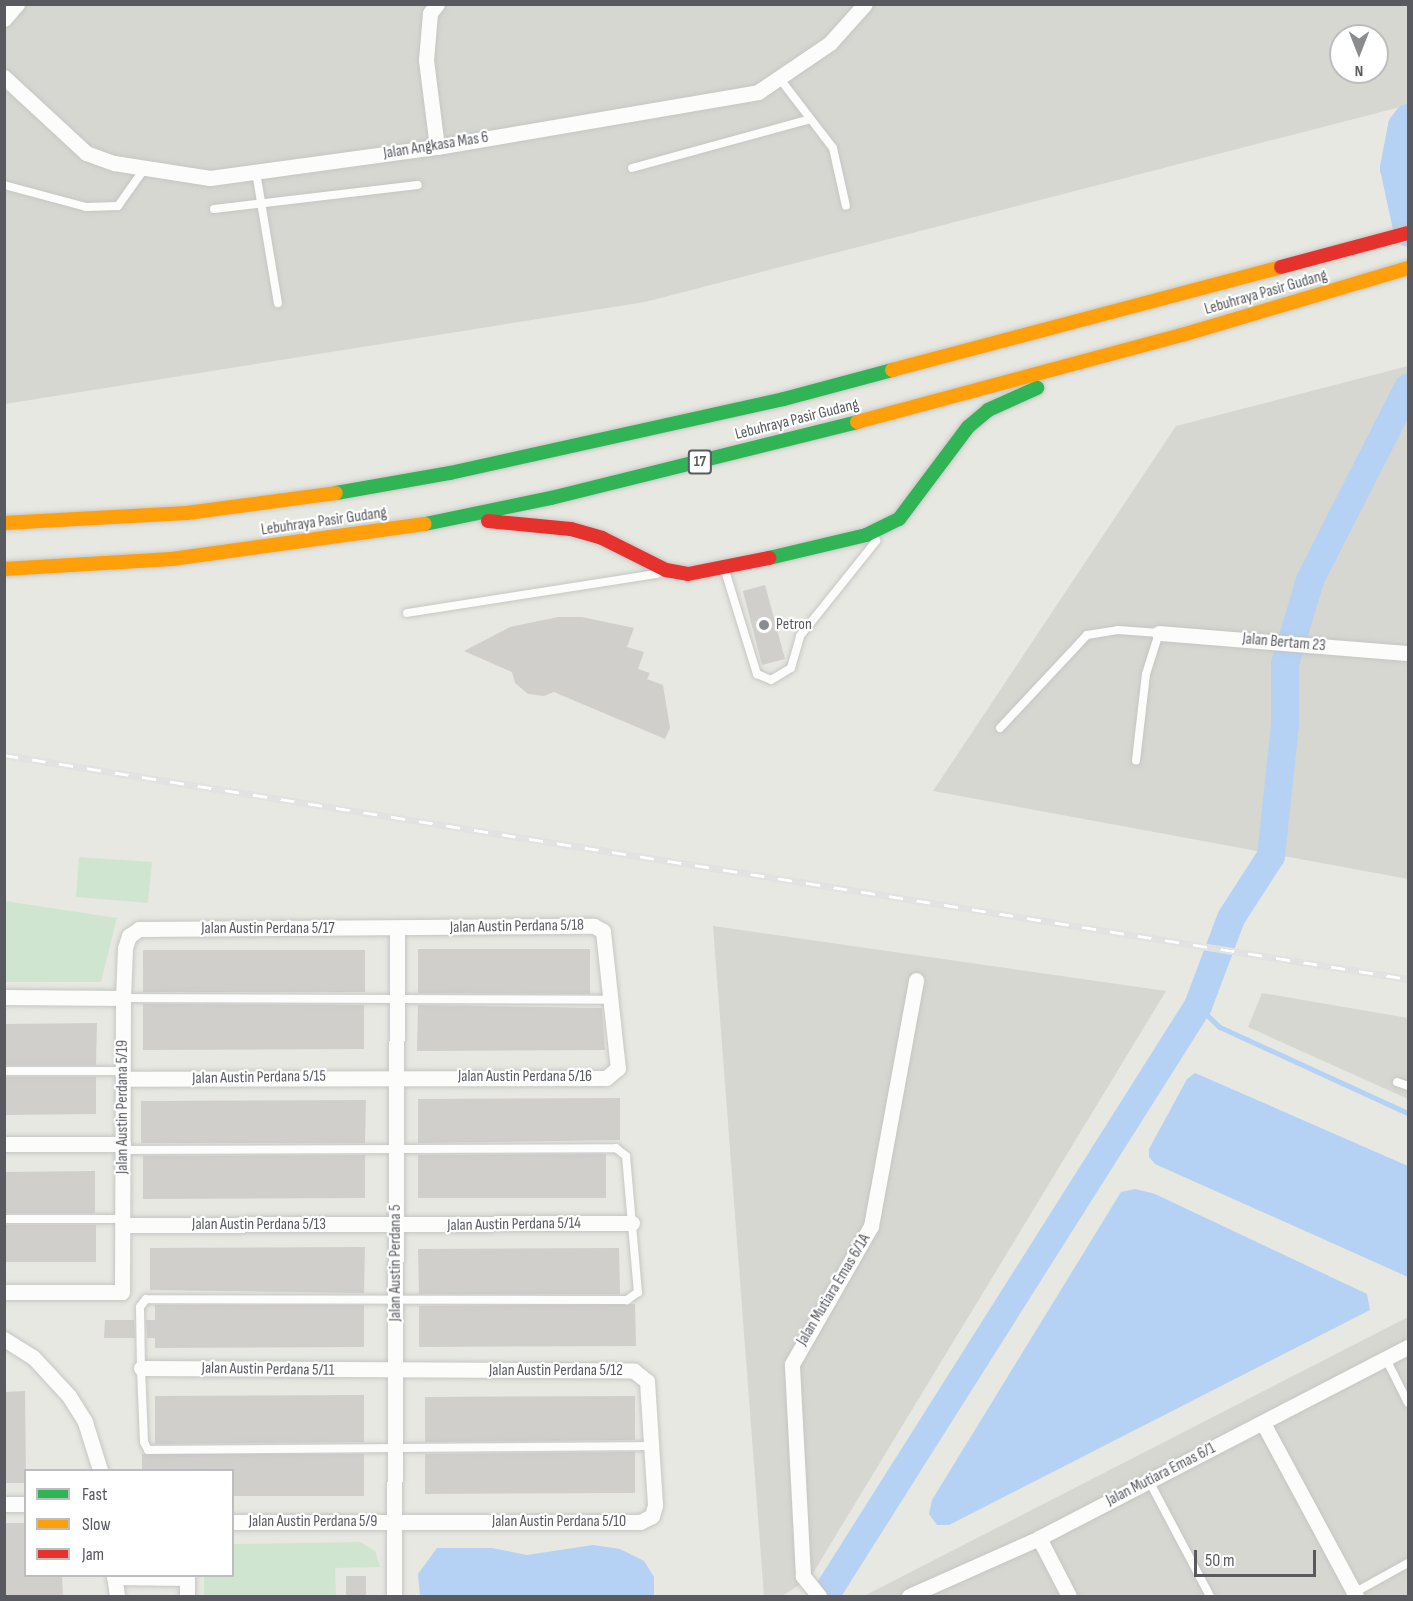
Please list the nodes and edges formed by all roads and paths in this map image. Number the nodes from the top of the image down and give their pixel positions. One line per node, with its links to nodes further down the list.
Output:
1 (17, 4): 4 (street)
2 (437, 4): 8 (street)
3 (865, 4): 6 (street, Jalan Angkasa Mas 6)
4 (4, 19)
5 (4, 77): 9 (street, Jalan Angkasa Mas 6)
6 (780, 79): 7 (lane); 8 (street, Jalan Angkasa Mas 6)
7 (808, 120): 10 (lane); 15 (lane)
8 (437, 147): 11 (street, Jalan Angkasa Mas 6)
9 (144, 168): 11 (street, Jalan Angkasa Mas 6); 12 (lane)
10 (632, 168)
11 (256, 172): 14 (lane)
12 (4, 185)
13 (418, 185): 14 (lane)
14 (262, 204): 16 (lane); 19 (lane)
15 (846, 206)
16 (214, 208)
17 (1408, 233): 22 (highway, Lebuhraya Pasir Gudang)
18 (1408, 268): 20 (highway, Lebuhraya Pasir Gudang / 17)
19 (278, 303)
20 (1182, 334): 21 (highway, Lebuhraya Pasir Gudang / 17); 23 (highway)
21 (438, 522): 24 (highway, Lebuhraya Pasir Gudang / 17); 26 (highway)
22 (4, 523)
23 (889, 526): 25 (highway); 25 (lane)
24 (4, 569)
25 (724, 569): 26 (highway)
26 (673, 571): 27 (lane)
27 (407, 613)
28 (1159, 633): 29 (street, Jalan Bertam 23); 30 (lane); 31 (lane)
29 (1408, 653)
30 (1000, 728)
31 (1136, 760)
32 (139, 929): 33 (street, Jalan Austin Perdana 5/17); 36 (street, Jalan Austin Perdana 5/19)
33 (397, 929): 37 (street, Jalan Austin Perdana 5); 38 (street, Jalan Austin Perdana 5/18)
34 (916, 980): 72 (street, Jalan Mutiara Emas 6/1A)
35 (4, 997): 36 (street)
36 (123, 998): 37 (lane); 40 (street, Jalan Austin Perdana 5/19)
37 (395, 1000): 38 (lane); 41 (street, Jalan Austin Perdana 5)
38 (612, 1000): 41 (street, Jalan Austin Perdana 5/16)
39 (4, 1071): 40 (lane)
40 (123, 1075): 41 (street, Jalan Austin Perdana 5/15); 45 (street, Jalan Austin Perdana 5/19)
41 (396, 1076): 46 (street, Jalan Austin Perdana 5)
42 (1397, 1082): 43 (lane)
43 (1408, 1086)
44 (4, 1144): 45 (street)
45 (123, 1147): 46 (lane); 48 (street, Jalan Austin Perdana 5/19)
46 (395, 1149): 49 (lane); 50 (street, Jalan Austin Perdana 5)
47 (4, 1219): 48 (lane)
48 (123, 1222): 50 (street, Jalan Austin Perdana 5/13); 51 (street, Jalan Austin Perdana 5/19)
49 (632, 1223): 50 (street, Jalan Austin Perdana 5/14); 52 (lane)
50 (396, 1226): 52 (street, Jalan Austin Perdana 5)
51 (4, 1292)
52 (396, 1299): 56 (lane); 57 (street, Jalan Austin Perdana 5)
53 (9, 1342): 62 (street)
54 (1408, 1347): 55 (street, Jalan Mutiara Emas 6/1)
55 (1386, 1359): 58 (lane); 59 (street, Jalan Mutiara Emas 6/1)
56 (141, 1368): 57 (street, Jalan Austin Perdana 5/11); 61 (lane)
57 (396, 1373): 60 (street, Jalan Austin Perdana 5/12); 61 (street, Jalan Austin Perdana 5)
58 (1408, 1403)
59 (1263, 1423): 63 (street, Jalan Mutiara Emas 6/1); 74 (street)
60 (652, 1446): 61 (lane); 66 (street, Jalan Austin Perdana 5/10)
61 (395, 1448): 66 (street, Jalan Austin Perdana 5)
62 (100, 1469)
63 (1149, 1481): 68 (street, Jalan Mutiara Emas 6/1); 79 (lane)
64 (4, 1504): 65 (street)
65 (24, 1504)
66 (394, 1521): 67 (street, Jalan Austin Perdana 5/9); 77 (street, Jalan Austin Perdana 5)
67 (234, 1522)
68 (1039, 1538): 73 (street, Jalan Mutiara Emas 6/1); 78 (street)
69 (1408, 1563): 74 (lane)
70 (114, 1577): 75 (street)
71 (187, 1577): 76 (street)
72 (817, 1594)
73 (917, 1595)
74 (1352, 1595)
75 (117, 1596)
76 (187, 1596)
77 (394, 1596)
78 (1069, 1596)
79 (1209, 1596)

